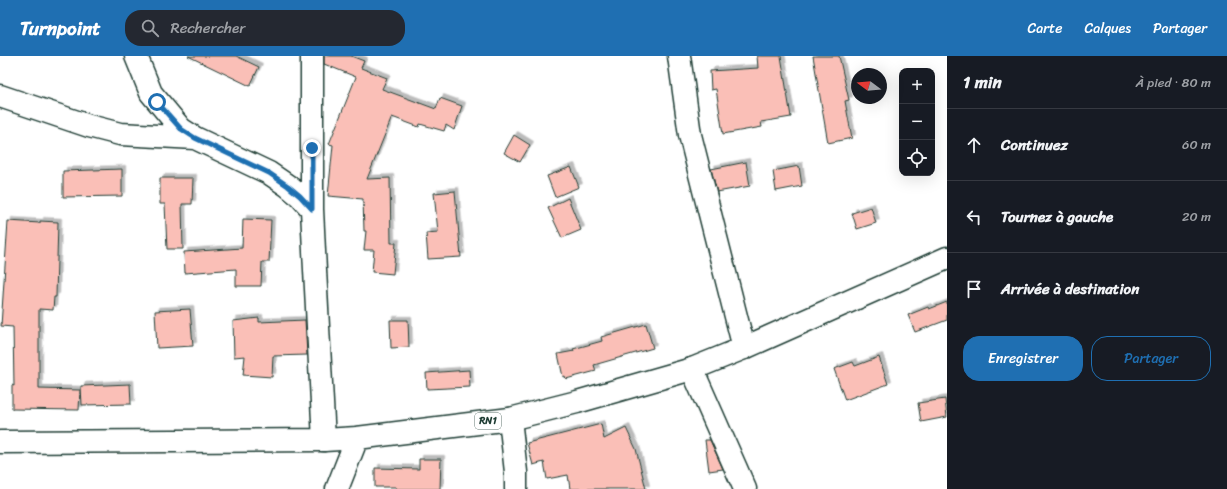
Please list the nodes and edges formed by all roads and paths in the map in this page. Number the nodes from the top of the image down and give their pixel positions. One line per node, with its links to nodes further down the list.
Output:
1 (136, 56): 5 (main road)
2 (312, 56): 6 (main road)
3 (679, 56): 8 (main road)
4 (0, 96): 5 (main road)
5 (195, 138): 6 (main road)
6 (312, 209): 12 (main road)
7 (947, 258): 8 (main road, RN1)
8 (744, 348): 9 (main road, RN1)
9 (692, 369): 10 (main road, RN1); 16 (main road)
10 (510, 419): 11 (main road, RN1); 15 (main road)
11 (357, 438): 12 (main road, RN1); 14 (main road)
12 (324, 440): 13 (main road, RN1)
13 (0, 442)
14 (336, 489)
15 (516, 489)
16 (745, 489)

